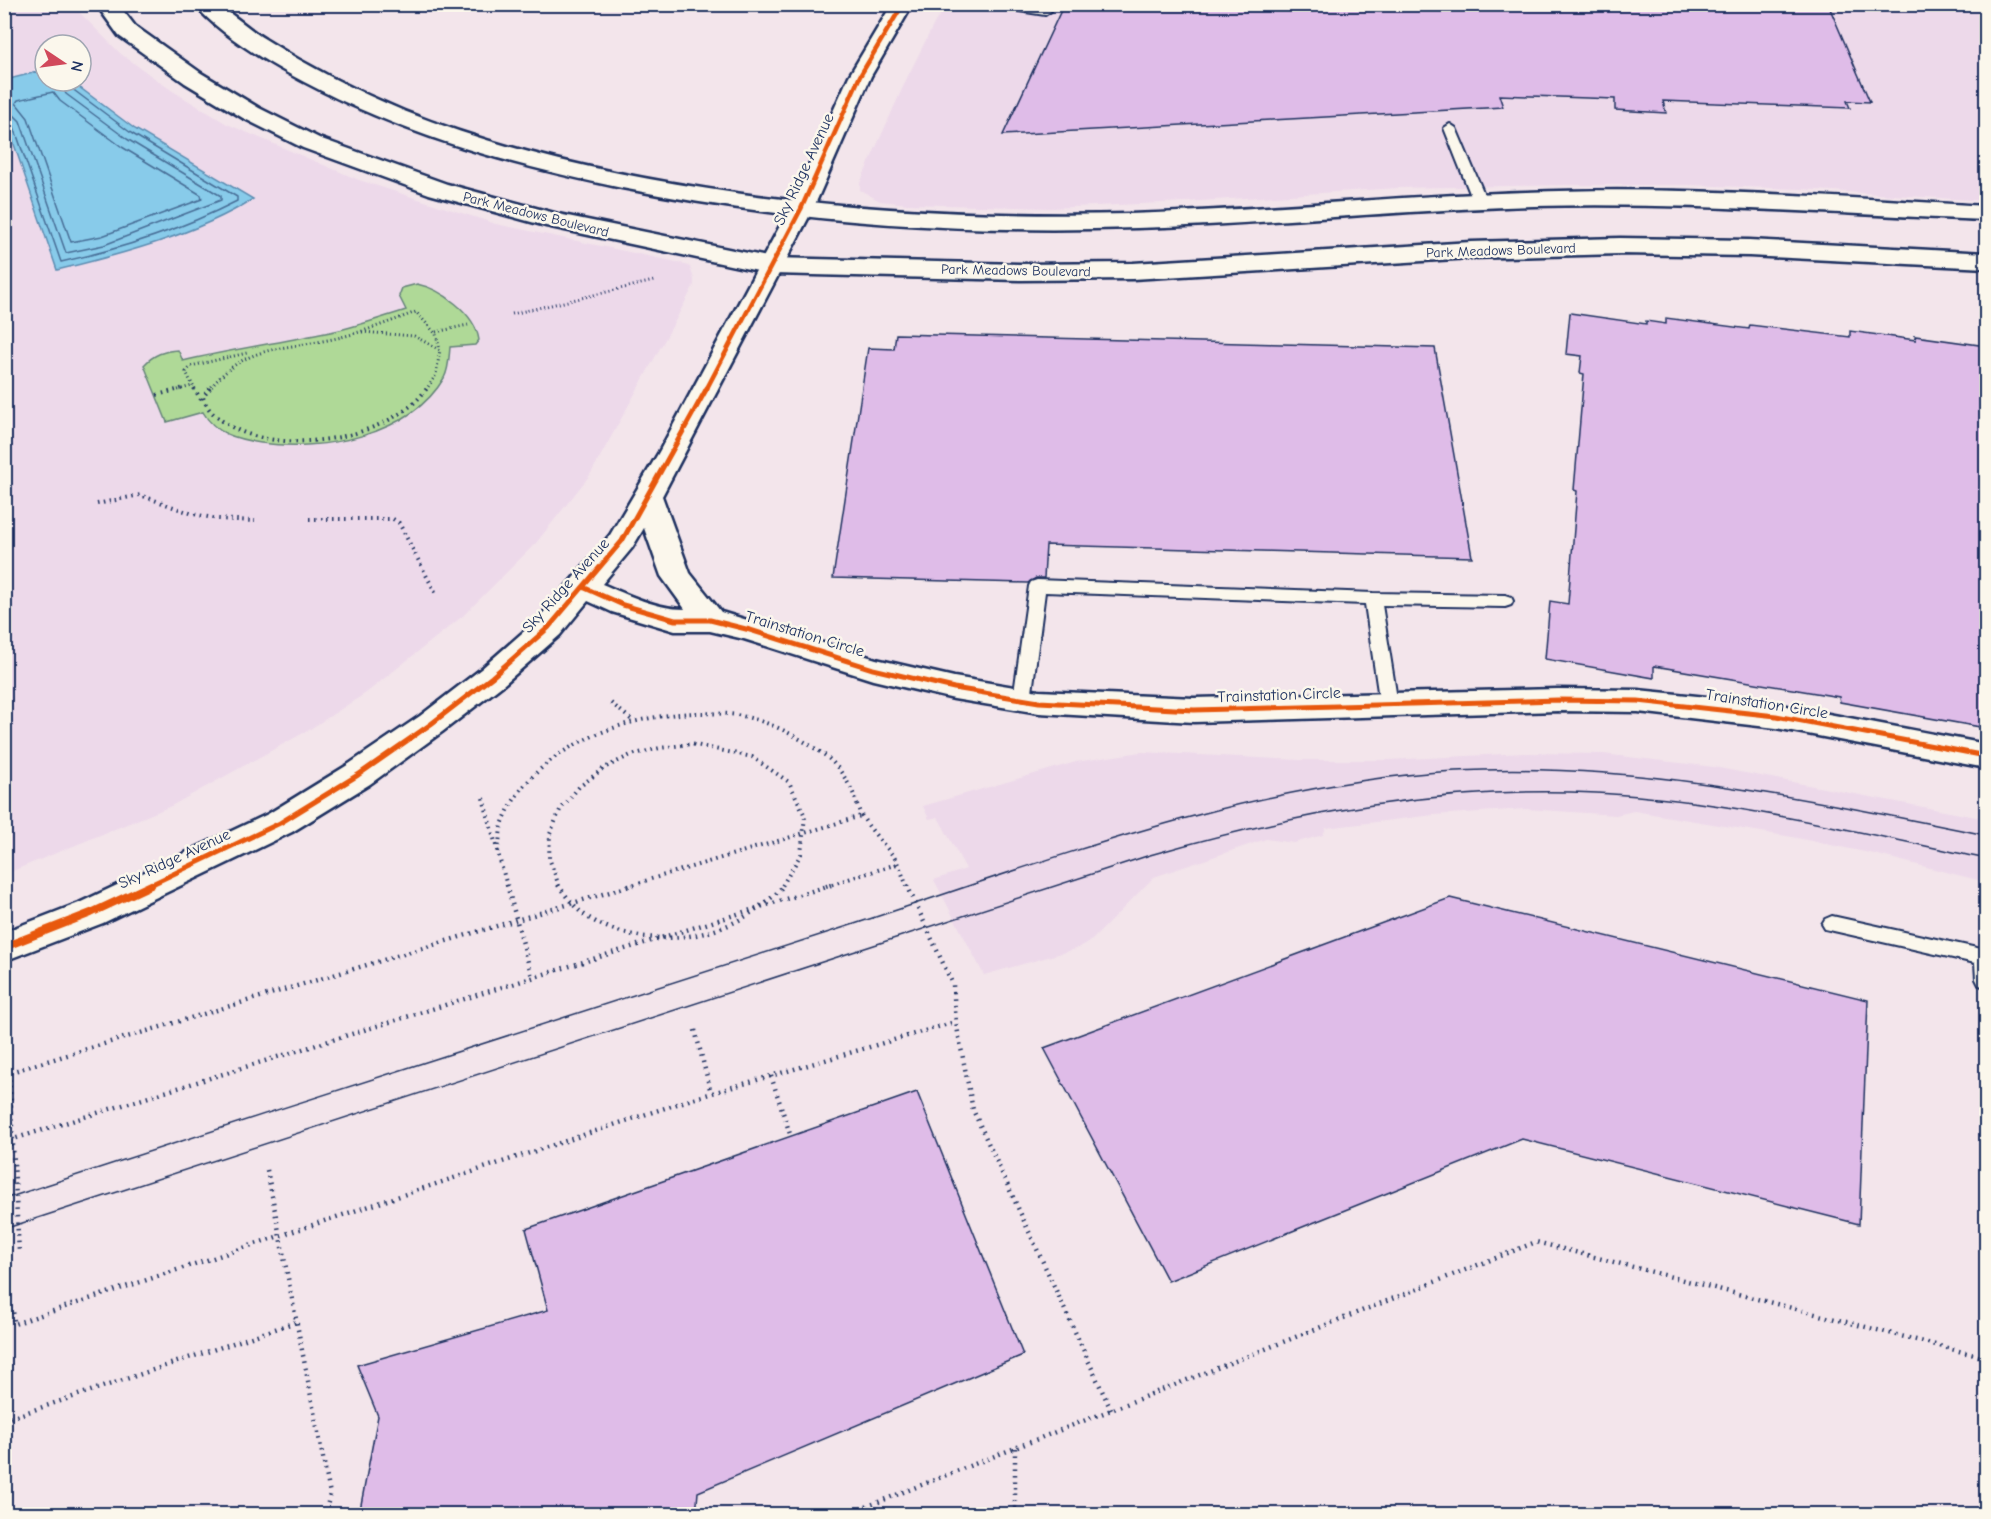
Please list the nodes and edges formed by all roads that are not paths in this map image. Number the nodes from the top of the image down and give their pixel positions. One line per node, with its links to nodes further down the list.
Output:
1 (106, 4): 11 (main road, Park Meadows Boulevard)
2 (204, 4): 8 (main road)
3 (903, 4): 8 (main road, Sky Ridge Avenue)
4 (1000, 4): 5 (lane)
5 (1045, 11)
6 (1450, 128): 7 (lane)
7 (1480, 201): 8 (main road); 9 (main road)
8 (801, 209): 11 (main road, Sky Ridge Avenue)
9 (1986, 213)
10 (1986, 261): 11 (main road, Park Meadows Boulevard)
11 (772, 266): 12 (main road, Sky Ridge Avenue)
12 (648, 496): 13 (main road, Sky Ridge Avenue); 16 (main road)
13 (585, 588): 16 (main road, Trainstation Circle); 21 (main road, Sky Ridge Avenue)
14 (1373, 599): 15 (lane); 17 (lane); 18 (lane)
15 (1505, 601)
16 (710, 620): 17 (main road, Trainstation Circle)
17 (1022, 700): 18 (main road, Trainstation Circle)
18 (1389, 705): 19 (main road, Trainstation Circle)
19 (1986, 756)
20 (1832, 924): 22 (lane)
21 (4, 947)
22 (1986, 958): 23 (lane)
23 (1986, 979)

